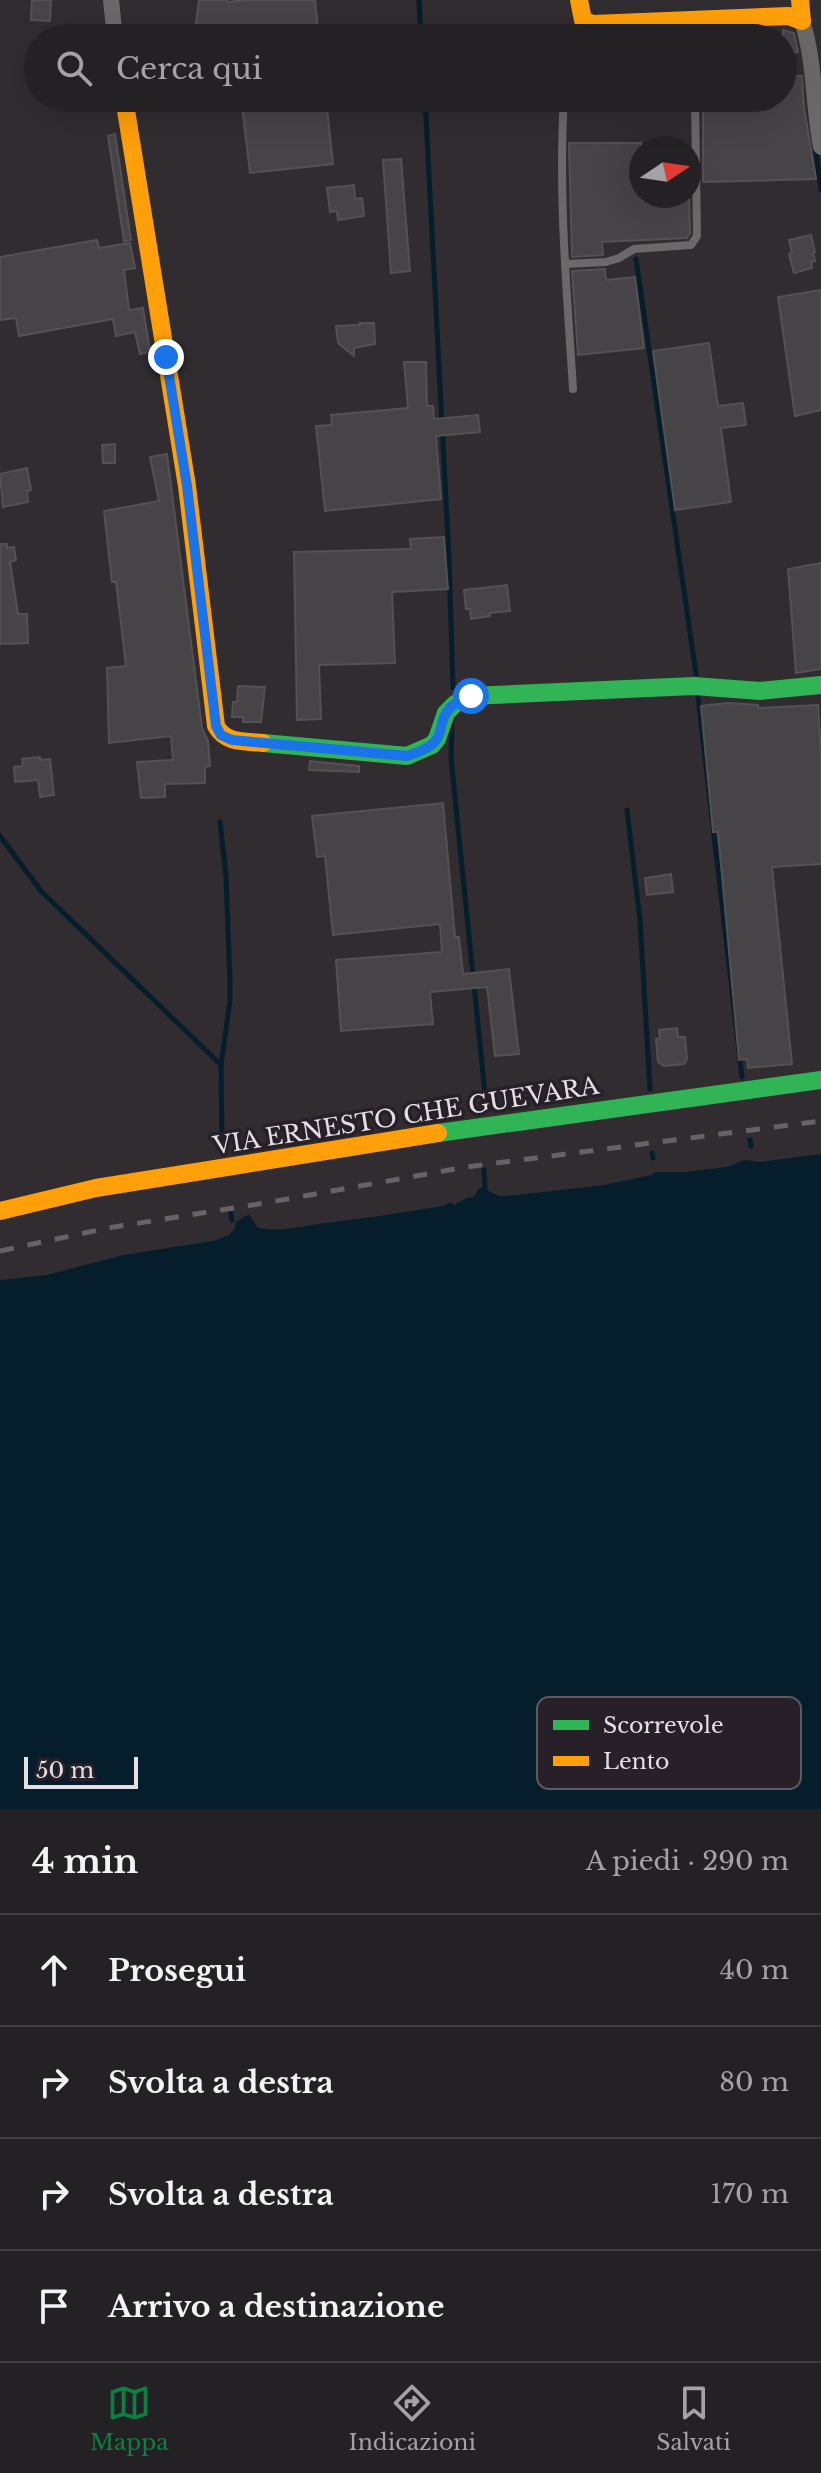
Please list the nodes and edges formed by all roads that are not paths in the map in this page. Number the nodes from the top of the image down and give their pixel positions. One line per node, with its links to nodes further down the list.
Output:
1 (111, 0): 5 (street)
2 (579, 0): 6 (street)
3 (800, 0): 4 (street)
4 (802, 21): 7 (street); 11 (street)
5 (114, 24)
6 (593, 24)
7 (736, 24)
8 (126, 112): 15 (street)
9 (564, 112): 13 (lane)
10 (695, 112): 13 (lane)
11 (818, 115): 12 (street)
12 (821, 147)
13 (565, 264): 14 (lane)
14 (573, 389)
15 (821, 685)
16 (821, 1080): 17 (street, VIA ERNESTO CHE GUEVARA)
17 (0, 1211)

